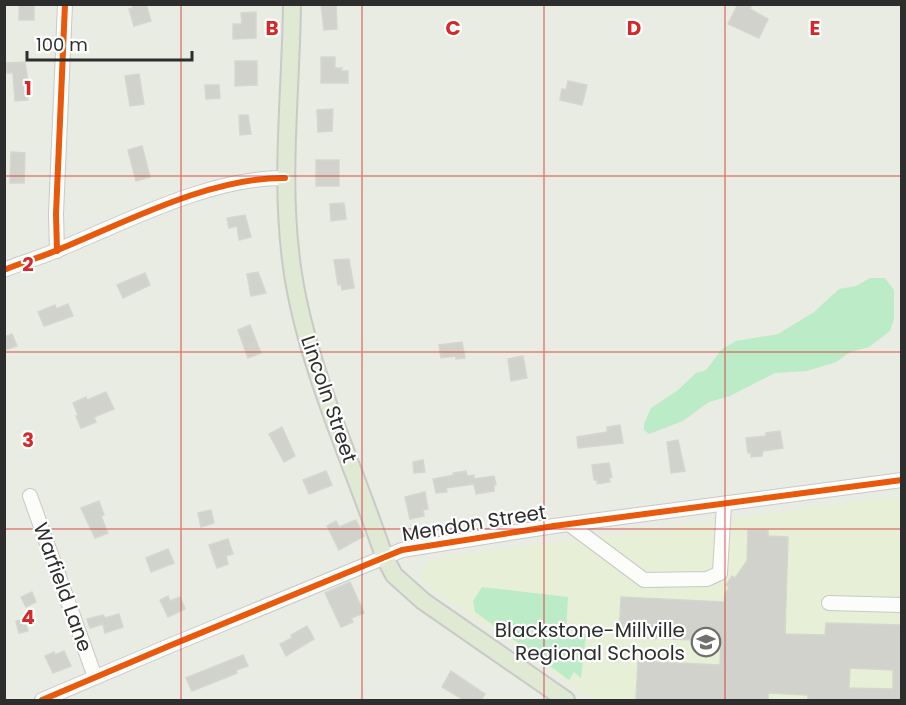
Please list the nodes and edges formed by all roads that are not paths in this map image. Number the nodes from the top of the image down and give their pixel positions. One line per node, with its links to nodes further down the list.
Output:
1 (64, 4): 4 (street)
2 (292, 4): 3 (main road, Lincoln Street)
3 (285, 177): 4 (street); 10 (main road, Lincoln Street)
4 (57, 251): 5 (street)
5 (4, 270)
6 (902, 480): 8 (street, Mendon Street)
7 (30, 496): 13 (street, Warfield Lane)
8 (724, 504): 9 (street, Mendon Street); 9 (street)
9 (569, 524): 10 (street, Mendon Street)
10 (384, 556): 13 (street, Mendon Street); 15 (main road, Lincoln Street)
11 (829, 603): 12 (street)
12 (902, 605)
13 (95, 677): 14 (street, Mendon Street)
14 (42, 700)
15 (566, 700)

